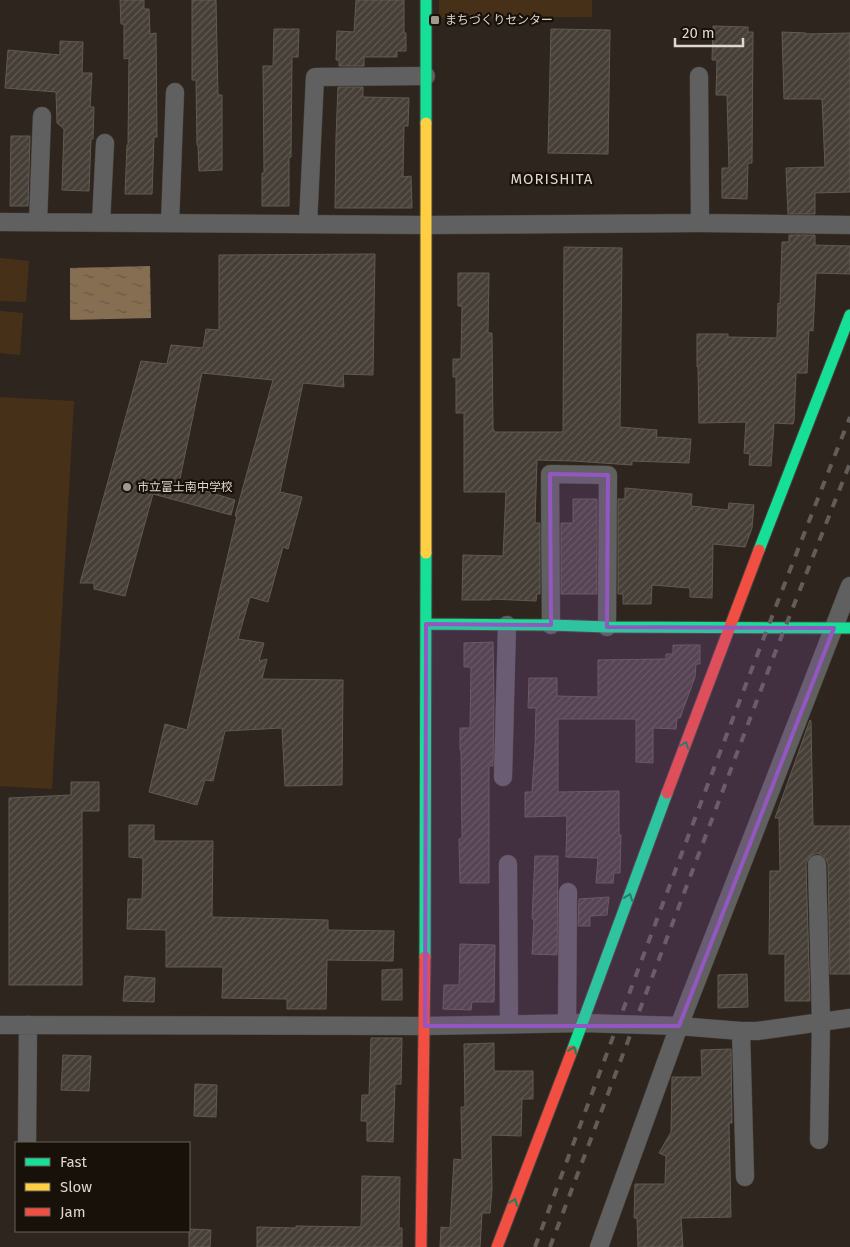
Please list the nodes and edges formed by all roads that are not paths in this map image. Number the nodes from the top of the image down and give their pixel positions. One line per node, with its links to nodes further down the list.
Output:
1 (426, 0): 2 (street)
2 (426, 76): 12 (street); 13 (street)
3 (699, 76): 11 (street)
4 (175, 92): 10 (street)
5 (42, 116): 8 (street)
6 (105, 143): 9 (street)
7 (0, 222): 8 (street)
8 (38, 222): 9 (street)
9 (101, 223): 10 (street)
10 (170, 223): 12 (street)
11 (700, 223): 13 (street); 14 (street)
12 (308, 224): 13 (street)
13 (426, 225): 17 (street)
14 (850, 225)
15 (850, 315): 21 (street)
16 (850, 586): 22 (street)
17 (426, 624): 18 (street); 33 (street)
18 (507, 625): 19 (street); 23 (street)
19 (551, 625): 20 (street); 20 (street)
20 (607, 627): 21 (street)
21 (729, 628): 22 (street); 29 (street, one-way to 21)
22 (842, 628): 34 (street)
23 (503, 777)
24 (508, 864): 30 (street)
25 (817, 864): 28 (street)
26 (568, 892): 29 (street)
27 (850, 1018): 28 (street)
28 (821, 1022): 35 (street); 36 (street)
29 (575, 1023): 30 (street); 34 (street); 40 (street, one-way to 29)
30 (509, 1024): 33 (street)
31 (0, 1025): 32 (street)
32 (28, 1025): 33 (street); 37 (street)
33 (425, 1026): 39 (street)
34 (679, 1026): 35 (street); 41 (street)
35 (741, 1031): 38 (street)
36 (819, 1140)
37 (27, 1142)
38 (745, 1177)
39 (421, 1247)
40 (497, 1247)
41 (599, 1247)

